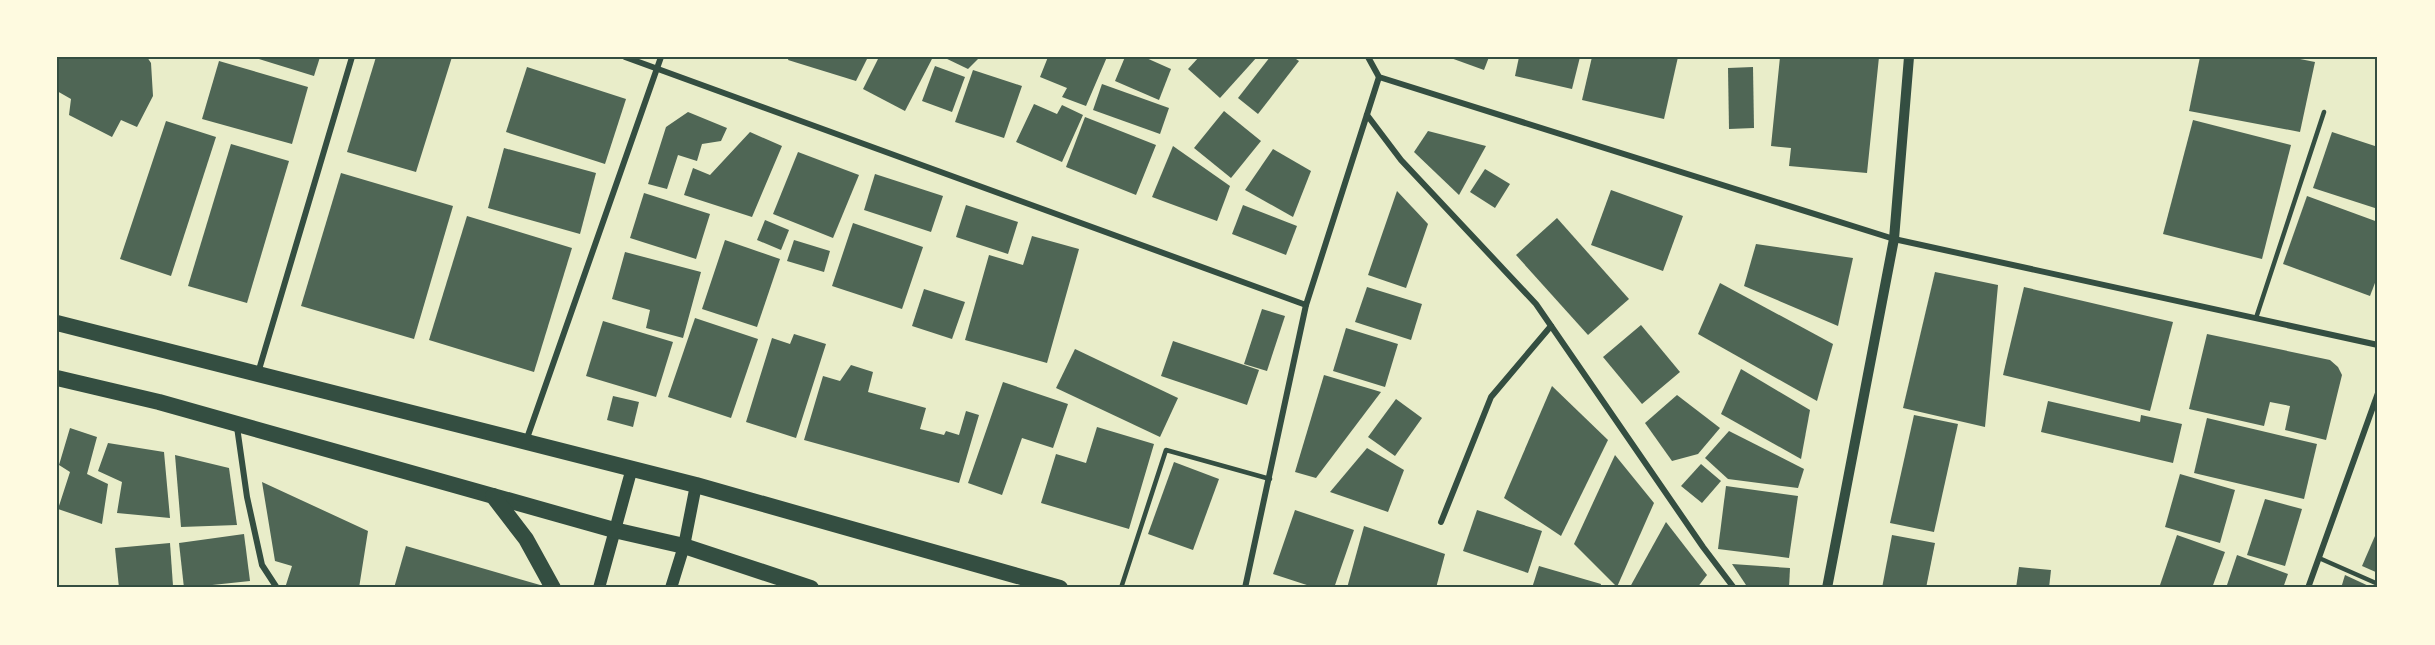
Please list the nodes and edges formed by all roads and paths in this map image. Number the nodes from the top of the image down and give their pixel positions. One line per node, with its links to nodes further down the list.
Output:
1 (352, 57): 16 (street)
2 (625, 57): 6 (street)
3 (661, 57): 6 (street)
4 (1368, 57): 7 (street)
5 (1909, 57): 10 (street)
6 (658, 68): 11 (street); 20 (street)
7 (1379, 77): 9 (street); 10 (street)
8 (2324, 112): 12 (lane)
9 (1367, 115): 11 (street); 14 (street)
10 (1894, 239): 12 (street); 39 (street)
11 (1306, 305): 22 (street)
12 (2256, 318): 15 (street)
13 (57, 323): 16 (highway)
14 (1551, 326): 25 (street); 38 (street)
15 (2378, 345)
16 (258, 374): 20 (highway)
17 (57, 378): 19 (highway)
18 (2378, 393): 28 (street)
19 (236, 423): 24 (highway); 31 (street)
20 (526, 442): 21 (highway)
21 (632, 468): 23 (highway); 26 (main road)
22 (1270, 479): 30 (street); 37 (lane)
23 (696, 485): 27 (main road); 36 (highway)
24 (493, 496): 26 (highway); 32 (highway)
25 (1441, 522)
26 (614, 530): 27 (highway); 33 (main road)
27 (684, 546): 34 (main road); 35 (highway)
28 (2319, 558): 29 (lane); 40 (street)
29 (2378, 584)
30 (1248, 586)
31 (277, 588)
32 (553, 588)
33 (599, 588)
34 (671, 588)
35 (811, 588)
36 (1060, 588)
37 (1121, 588)
38 (1734, 588)
39 (1827, 588)
40 (2308, 588)

